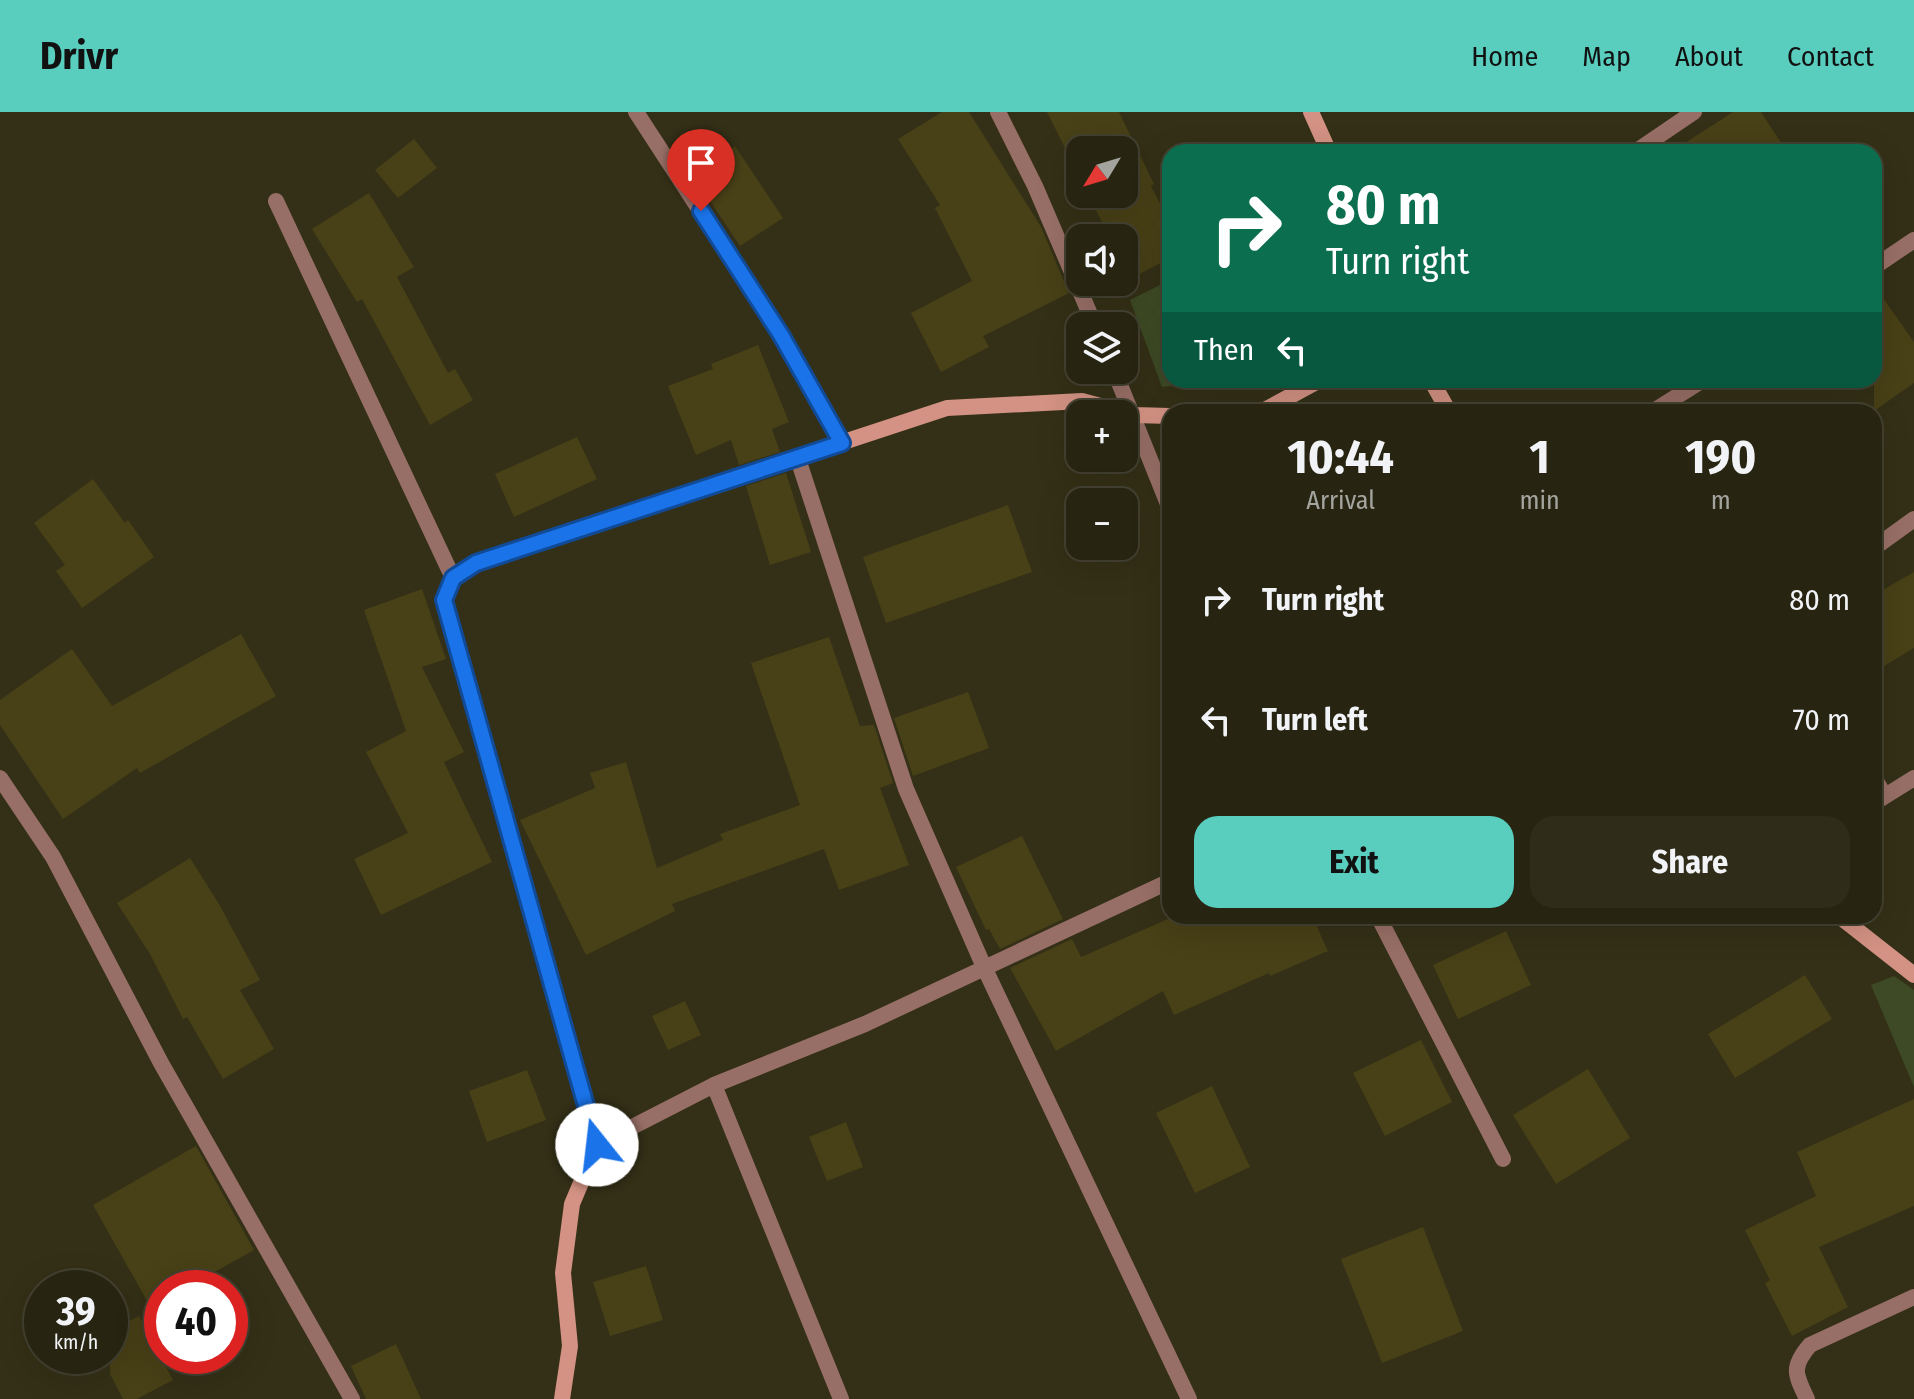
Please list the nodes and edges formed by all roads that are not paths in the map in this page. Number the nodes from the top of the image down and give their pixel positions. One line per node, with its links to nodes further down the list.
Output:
1 (636, 112): 19 (street)
2 (998, 112): 10 (street)
3 (1311, 112): 5 (street)
4 (1694, 112): 6 (street)
5 (1325, 144)
6 (1647, 144)
7 (276, 201): 24 (street)
8 (1914, 240): 9 (street)
9 (1882, 262)
10 (1089, 312)
11 (1305, 388): 14 (street)
12 (1690, 388): 15 (street)
13 (1066, 402): 19 (street)
14 (1276, 404)
15 (1665, 404)
16 (1138, 415): 17 (street)
17 (1162, 416)
18 (1138, 425): 21 (street)
19 (842, 443): 20 (street)
20 (797, 456): 24 (street); 31 (street)
21 (1162, 488)
22 (1914, 519): 23 (street)
23 (1882, 542)
24 (453, 578): 34 (street)
25 (0, 778): 37 (street)
26 (1914, 778): 27 (street)
27 (1882, 798)
28 (1162, 885): 31 (street)
29 (1382, 924): 35 (street)
30 (1849, 924): 32 (street)
31 (984, 967): 33 (street); 40 (street)
32 (1914, 975)
33 (714, 1085): 34 (street); 39 (street)
34 (597, 1145): 38 (street)
35 (1503, 1159)
36 (1914, 1297): 41 (street)
37 (352, 1399)
38 (562, 1399)
39 (841, 1399)
40 (1189, 1399)
41 (1807, 1399)

